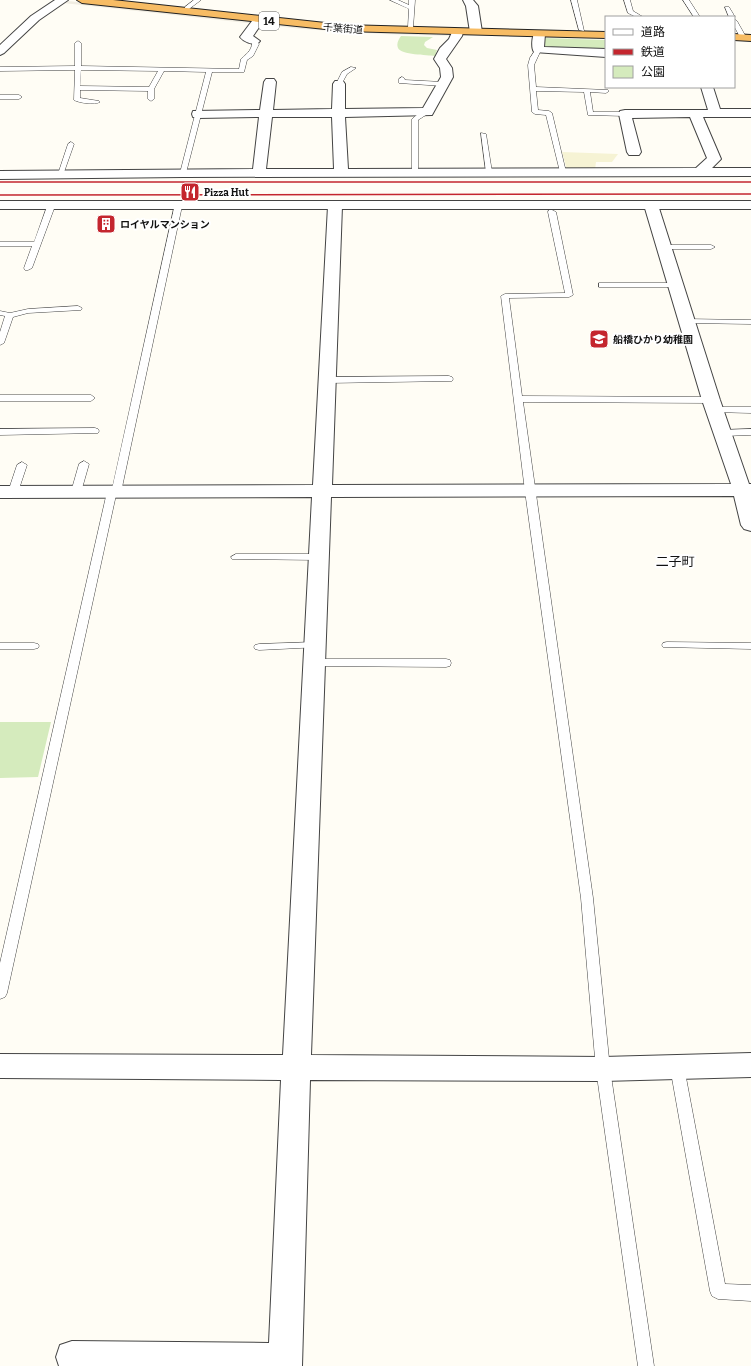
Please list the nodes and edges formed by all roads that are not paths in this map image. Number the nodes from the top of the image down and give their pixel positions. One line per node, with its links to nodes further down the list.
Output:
1 (63, 0): 25 (street)
2 (86, 0): 20 (highway, 千葉街道 / 14)
3 (198, 0): 10 (lane)
4 (393, 0): 11 (lane)
5 (412, 0): 11 (lane)
6 (468, 0): 21 (street)
7 (574, 0): 19 (lane)
8 (627, 0): 13 (lane)
9 (686, 0): 14 (lane)
10 (187, 8)
11 (411, 8): 18 (lane)
12 (727, 8): 15 (lane)
13 (638, 16)
14 (696, 16)
15 (731, 16)
16 (256, 23): 26 (street)
17 (735, 23): 24 (lane)
18 (411, 27)
19 (582, 30)
20 (457, 32): 21 (highway, 千葉街道 / 14); 39 (street)
21 (476, 32): 22 (highway, 千葉街道 / 14)
22 (539, 34): 23 (highway, 千葉街道 / 14); 28 (street)
23 (605, 35)
24 (742, 37)
25 (5, 41): 29 (street)
26 (254, 42): 35 (lane)
27 (78, 43): 31 (lane)
28 (538, 50): 30 (street); 43 (lane)
29 (0, 51)
30 (605, 53)
31 (78, 68): 33 (lane); 34 (lane); 40 (lane)
32 (353, 68): 38 (lane)
33 (0, 69)
34 (162, 70): 35 (lane); 42 (lane)
35 (209, 71): 56 (lane)
36 (402, 79): 39 (lane)
37 (270, 82): 51 (street)
38 (339, 84): 52 (street)
39 (443, 84): 50 (street)
40 (78, 88): 42 (lane); 49 (lane)
41 (707, 88): 54 (street)
42 (151, 89): 48 (lane)
43 (533, 89): 44 (lane); 64 (lane)
44 (588, 90): 45 (lane); 57 (lane)
45 (606, 91)
46 (19, 96): 47 (lane)
47 (0, 97)
48 (150, 99)
49 (97, 102)
50 (427, 112): 52 (street); 62 (lane)
51 (266, 113): 52 (street); 56 (street); 68 (street)
52 (338, 113): 61 (street)
53 (694, 113): 54 (street); 57 (street); 65 (street)
54 (715, 113): 55 (street)
55 (751, 113)
56 (198, 114): 67 (lane)
57 (625, 114): 60 (street)
58 (483, 134): 63 (lane)
59 (71, 144): 69 (lane)
60 (634, 152)
61 (341, 172): 62 (street); 68 (street)
62 (415, 172): 63 (street)
63 (489, 172): 64 (street)
64 (563, 172): 65 (street)
65 (700, 172): 66 (street)
66 (751, 172)
67 (183, 173): 68 (street); 69 (street)
68 (258, 173)
69 (61, 174): 70 (street)
70 (0, 175)
71 (0, 205): 74 (street)
72 (651, 205): 73 (street); 76 (street); 80 (street)
73 (751, 205)
74 (52, 206): 75 (street); 79 (lane)
75 (178, 206): 76 (street); 108 (lane)
76 (335, 206): 92 (street)
77 (552, 212): 95 (lane)
78 (0, 244): 79 (lane)
79 (37, 244): 82 (lane)
80 (664, 247): 81 (lane); 84 (street)
81 (711, 247)
82 (28, 268)
83 (602, 285): 84 (lane)
84 (676, 285): 88 (street)
85 (78, 308): 87 (lane)
86 (0, 313): 87 (lane)
87 (10, 315): 90 (lane)
88 (687, 321): 89 (lane); 96 (street)
89 (751, 322)
90 (0, 343)
91 (449, 379): 92 (lane)
92 (327, 380): 109 (street)
93 (0, 398): 94 (lane)
94 (91, 398)
95 (518, 400): 96 (lane); 105 (lane)
96 (713, 405): 97 (lane); 101 (street)
97 (751, 410)
98 (95, 431): 99 (lane)
99 (0, 432)
100 (751, 432): 101 (lane)
101 (722, 433): 104 (street)
102 (84, 464): 107 (lane)
103 (22, 465): 106 (lane)
104 (746, 490): 105 (street); 110 (street)
105 (530, 491): 109 (street); 125 (lane)
106 (6, 492): 107 (street)
107 (76, 492): 108 (street)
108 (114, 492): 109 (street); 120 (lane)
109 (322, 492): 111 (street)
110 (751, 525)
111 (319, 556): 112 (lane); 118 (street)
112 (236, 557)
113 (667, 645): 116 (lane)
114 (0, 646): 115 (lane)
115 (34, 646)
116 (751, 646)
117 (259, 647): 118 (lane)
118 (316, 654): 119 (lane); 124 (street)
119 (446, 662)
120 (0, 993)
121 (751, 1065): 123 (street)
122 (0, 1066): 124 (street)
123 (677, 1067): 125 (street); 126 (lane)
124 (296, 1068): 125 (street); 128 (street)
125 (604, 1069): 129 (lane)
126 (751, 1293)
127 (72, 1357): 128 (street)
128 (285, 1363)
129 (646, 1366)

